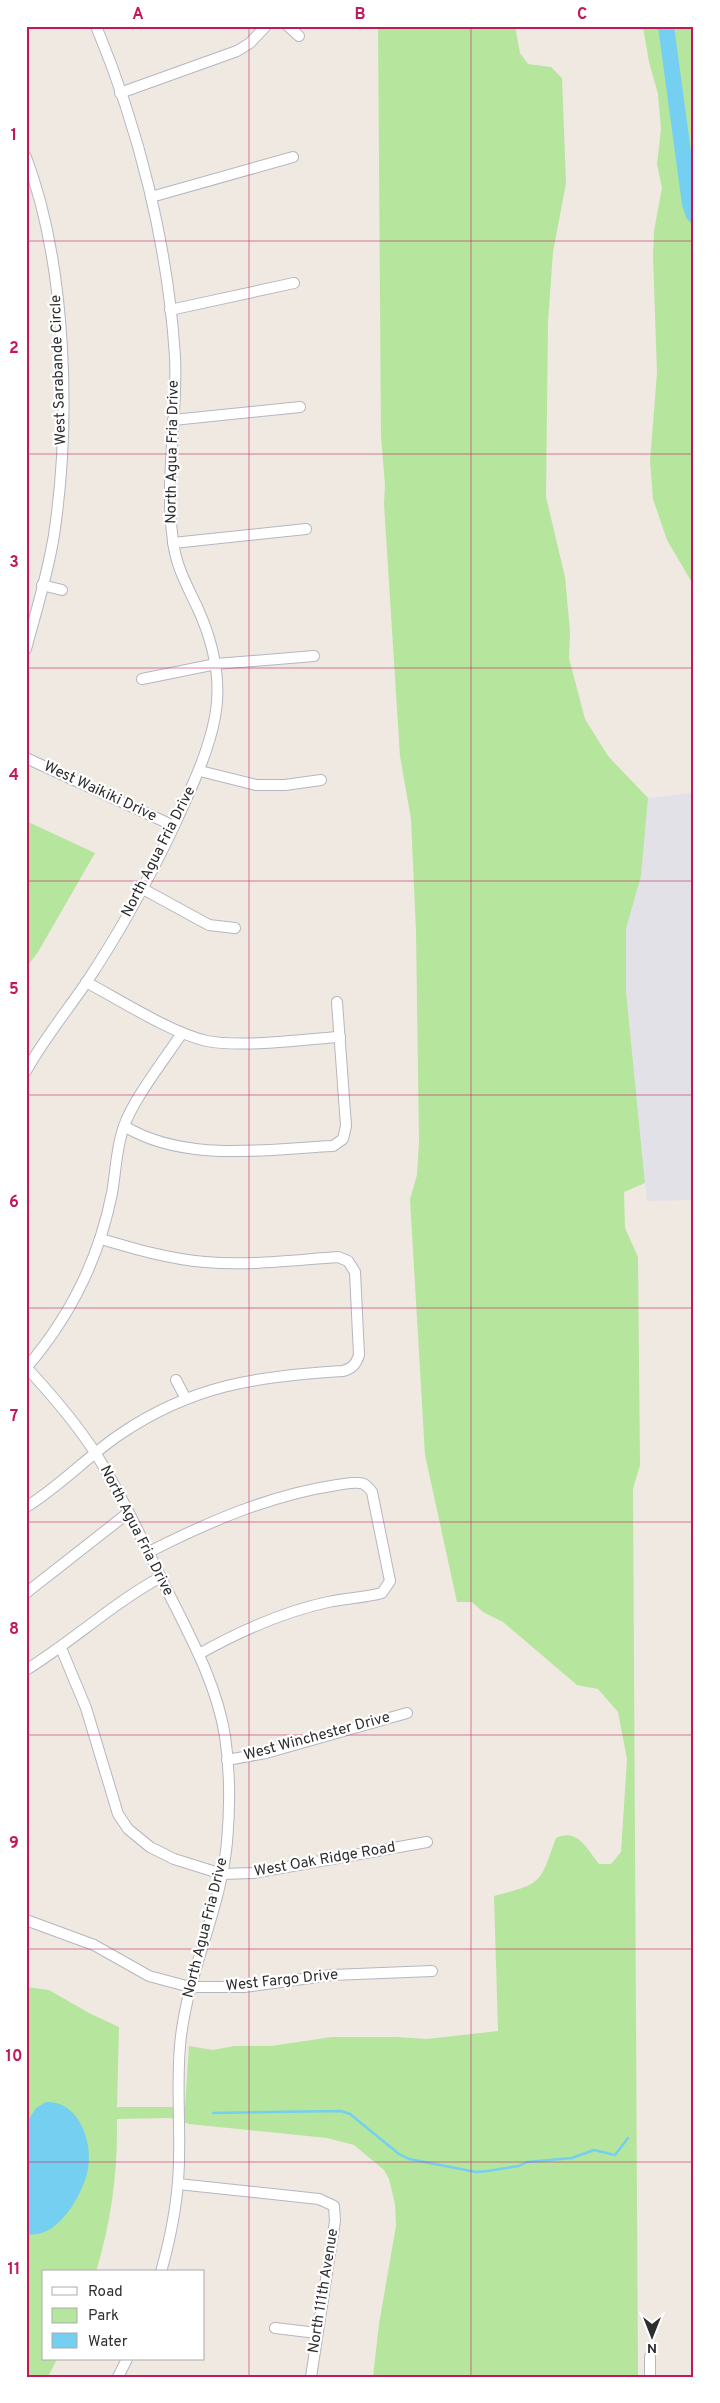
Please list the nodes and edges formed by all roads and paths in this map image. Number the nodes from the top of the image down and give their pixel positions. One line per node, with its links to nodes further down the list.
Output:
1 (96, 26): 5 (street, North Agua Fria Drive)
2 (266, 26): 5 (street)
3 (288, 26): 4 (street)
4 (299, 36)
5 (120, 93): 8 (street, North Agua Fria Drive)
6 (26, 157): 15 (street, West Sarabande Circle)
7 (293, 157): 8 (street)
8 (151, 198): 10 (street, North Agua Fria Drive)
9 (294, 283): 10 (street)
10 (170, 310): 12 (street, North Agua Fria Drive)
11 (300, 407): 12 (street)
12 (173, 420): 14 (street, North Agua Fria Drive)
13 (306, 529): 14 (street)
14 (173, 543): 19 (street, North Agua Fria Drive)
15 (42, 585): 16 (street); 17 (street, West Sarabande Circle)
16 (62, 590)
17 (26, 649)
18 (314, 656): 19 (street)
19 (216, 664): 20 (street); 22 (street, North Agua Fria Drive)
20 (142, 679)
21 (26, 758): 24 (street, West Waikiki Drive)
22 (200, 771): 23 (street); 24 (street, North Agua Fria Drive)
23 (321, 780)
24 (174, 826): 25 (street, North Agua Fria Drive)
25 (143, 889): 26 (street); 27 (street, North Agua Fria Drive)
26 (235, 928)
27 (86, 982): 29 (street); 31 (street, North Agua Fria Drive)
28 (337, 1002): 30 (street)
29 (182, 1033): 30 (street); 32 (street)
30 (340, 1037): 32 (street)
31 (26, 1070)
32 (124, 1126): 33 (street)
33 (101, 1239): 34 (street); 36 (street)
34 (26, 1367): 37 (street, North Agua Fria Drive)
35 (176, 1380): 36 (street)
36 (186, 1399): 37 (street)
37 (95, 1453): 38 (street); 39 (street, North Agua Fria Drive)
38 (26, 1507)
39 (128, 1513): 40 (street, North Agua Fria Drive); 42 (street)
40 (149, 1552): 41 (street, North Agua Fria Drive); 44 (street)
41 (161, 1578): 43 (street); 44 (street, North Agua Fria Drive)
42 (26, 1593)
43 (61, 1648): 45 (street); 49 (street, West Oak Ridge Road)
44 (199, 1654): 47 (street, North Agua Fria Drive)
45 (26, 1670)
46 (407, 1713): 47 (street, West Winchester Drive)
47 (227, 1760): 49 (street, North Agua Fria Drive)
48 (427, 1842): 49 (street, West Oak Ridge Road)
49 (222, 1874): 52 (street, North Agua Fria Drive)
50 (26, 1920): 52 (street, West Fargo Drive)
51 (432, 1972): 52 (street, West Fargo Drive)
52 (190, 1987): 53 (street, North Agua Fria Drive)
53 (178, 2184): 54 (street, North Agua Fria Drive); 56 (street, North 111th Avenue)
54 (162, 2270)
55 (275, 2328): 56 (street)
56 (317, 2333): 60 (street, North 111th Avenue)
57 (650, 2357): 61 (street)
58 (126, 2360): 59 (street)
59 (118, 2377)
60 (311, 2377)
61 (650, 2377)

